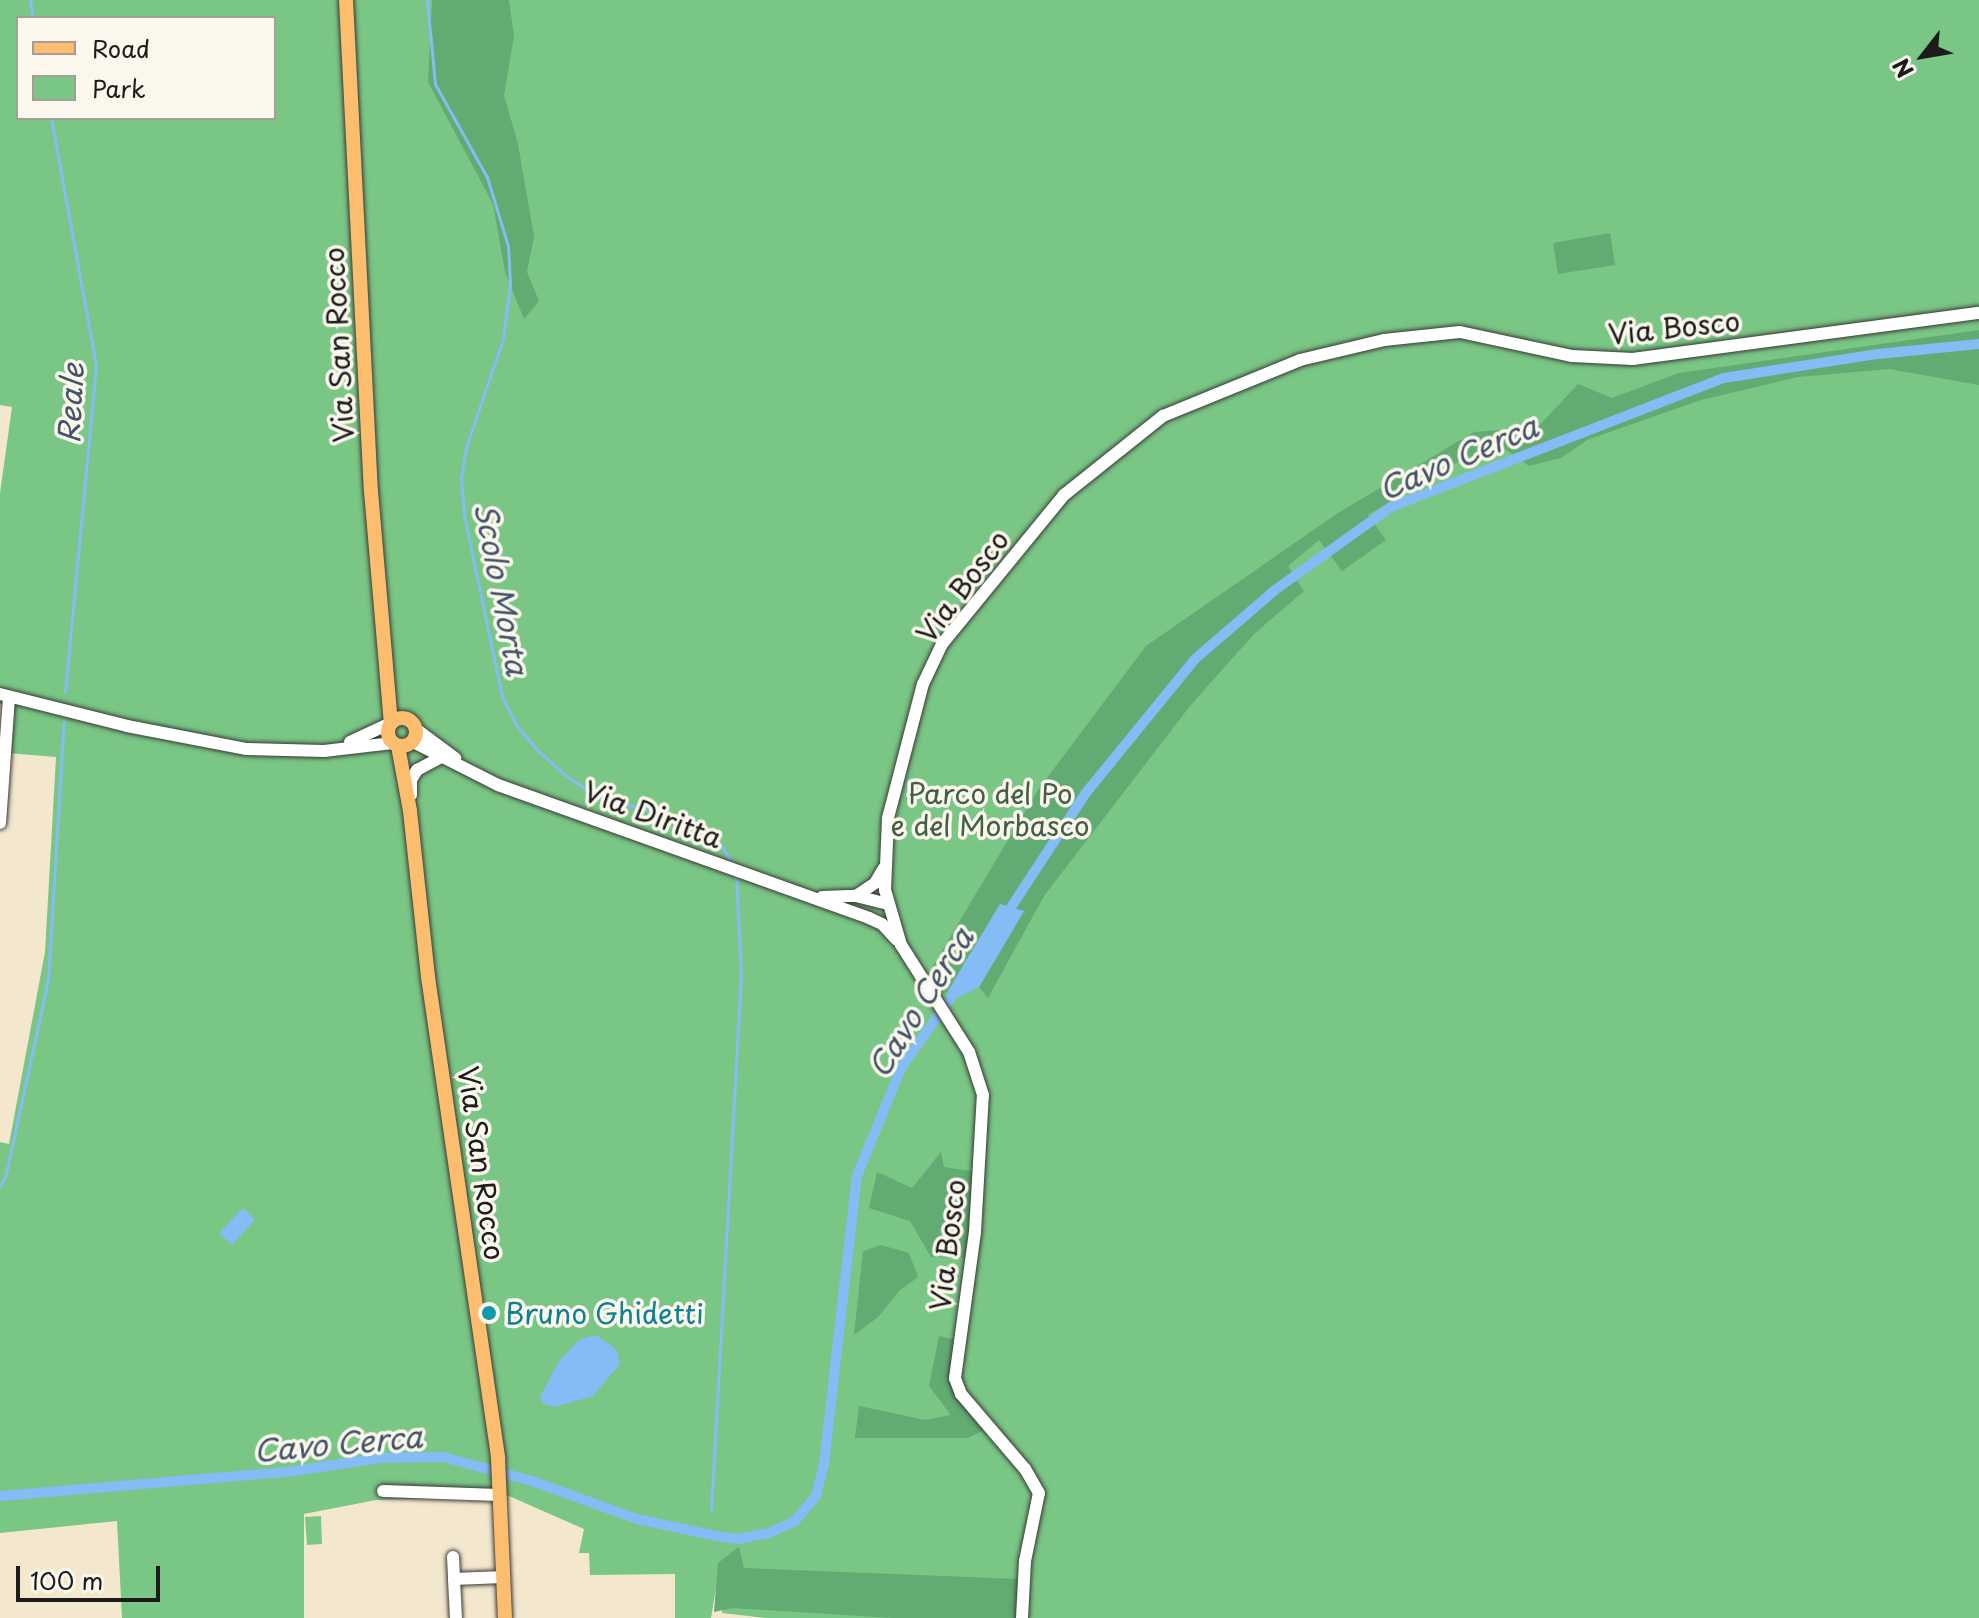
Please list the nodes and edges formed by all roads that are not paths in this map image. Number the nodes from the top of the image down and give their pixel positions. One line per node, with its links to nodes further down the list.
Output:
1 (346, 0): 4 (main road, Via San Rocco)
2 (1979, 313): 13 (street, Via Bosco)
3 (4, 696): 6 (street); 10 (street)
4 (396, 720): 5 (main road, Via San Rocco); 5 (main road); 6 (street)
5 (405, 740): 6 (street); 7 (street, Via Diritta); 8 (street, Via Diritta); 9 (main road, Via San Rocco); 11 (main road, Via San Rocco)
6 (340, 747)
7 (441, 757): 8 (street, Via Diritta); 9 (street)
8 (479, 777): 14 (street, Via Diritta)
9 (411, 780): 11 (street, Via San Rocco)
10 (1, 786): 12 (street)
11 (410, 811): 20 (main road, Via San Rocco)
12 (0, 823)
13 (885, 867): 15 (street); 16 (street, Via Bosco)
14 (811, 896): 15 (street, Via Diritta); 17 (street, Via Diritta)
15 (856, 896): 16 (street, Via Diritta)
16 (889, 904): 17 (street); 18 (street, Via Bosco)
17 (869, 918): 18 (street, Via Diritta)
18 (901, 945): 26 (street, Via Bosco)
19 (383, 1491): 20 (street)
20 (500, 1492): 22 (main road, Via San Rocco)
21 (453, 1557): 23 (street)
22 (503, 1577): 23 (street); 25 (main road, Via San Rocco)
23 (454, 1579): 24 (street)
24 (456, 1618)
25 (505, 1618)
26 (1022, 1618)

